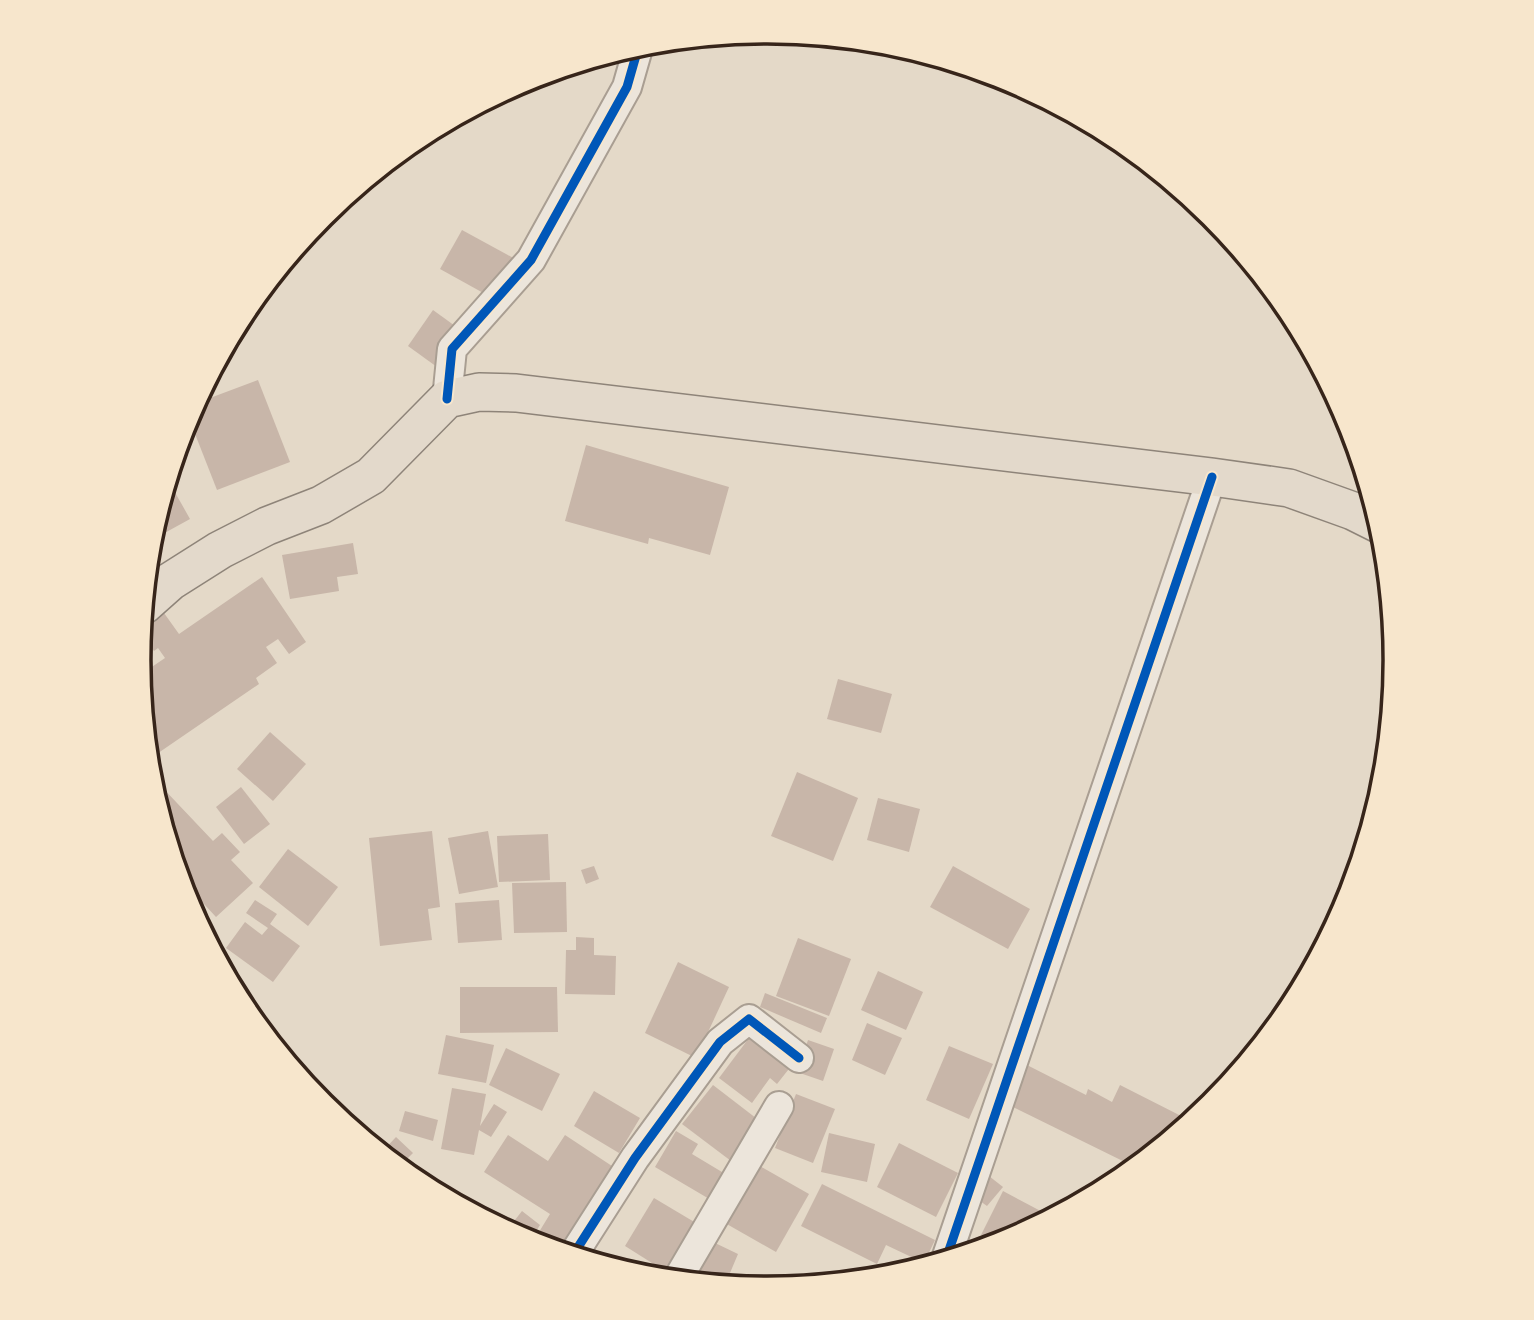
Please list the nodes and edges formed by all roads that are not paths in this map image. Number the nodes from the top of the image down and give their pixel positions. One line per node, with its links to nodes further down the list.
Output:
1 (635, 59): 2 (street)
2 (447, 399): 3 (main road); 5 (main road)
3 (1212, 477): 4 (main road); 9 (street)
4 (1366, 518)
5 (154, 596)
6 (799, 1058): 8 (street)
7 (779, 1106): 10 (street)
8 (578, 1247)
9 (950, 1248)
10 (683, 1270)

